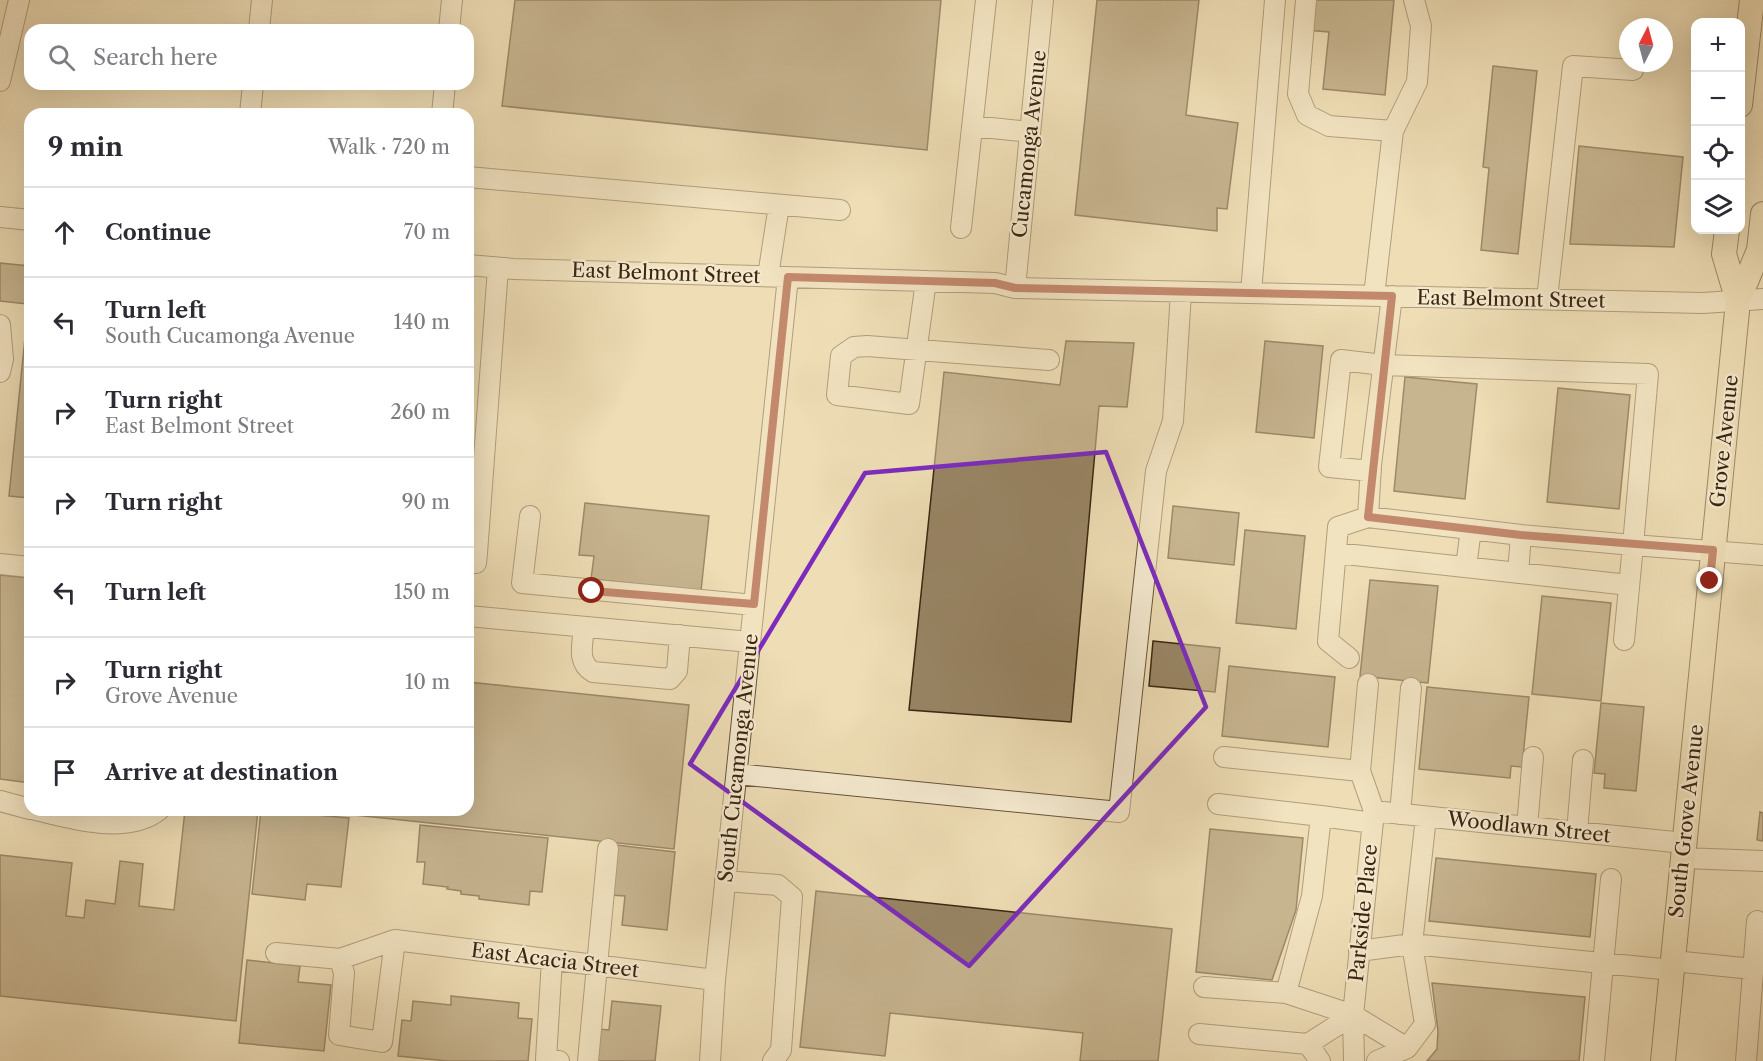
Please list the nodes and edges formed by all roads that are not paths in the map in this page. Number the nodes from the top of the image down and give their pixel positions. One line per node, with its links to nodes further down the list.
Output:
1 (19, 0): 14 (street)
2 (262, 0): 10 (street)
3 (452, 0): 11 (street)
4 (986, 0): 19 (street)
5 (1043, 0): 21 (street, Cucamonga Avenue)
6 (1275, 0): 37 (street)
7 (1306, 0): 20 (street)
8 (1414, 0): 20 (street)
9 (1752, 0): 13 (main road)
10 (260, 24)
11 (450, 24)
12 (1619, 69): 39 (street)
13 (1744, 72)
14 (0, 81)
15 (252, 90): 17 (street)
16 (444, 90): 18 (street)
17 (251, 108)
18 (443, 108)
19 (972, 126): 21 (street); 28 (street)
20 (1393, 131): 38 (street)
21 (1030, 132): 35 (street, Cucamonga Avenue)
22 (474, 178): 23 (street)
23 (779, 205): 24 (street); 32 (street)
24 (840, 210)
25 (1763, 214): 41 (main road, Grove Avenue)
26 (0, 217): 27 (street)
27 (24, 219)
28 (961, 228)
29 (1726, 234): 41 (main road, Grove Avenue)
30 (474, 266): 31 (street, East Belmont Street)
31 (498, 268): 32 (street, East Belmont Street); 56 (street)
32 (768, 276): 33 (street, East Belmont Street)
33 (788, 277): 34 (street, East Belmont Street); 63 (street, South Cucamonga Avenue)
34 (926, 281): 35 (street, East Belmont Street); 43 (street)
35 (1015, 288): 36 (street, East Belmont Street)
36 (1181, 292): 37 (street, East Belmont Street); 76 (street)
37 (1251, 293): 38 (street, East Belmont Street)
38 (1383, 296): 39 (street, East Belmont Street); 45 (street)
39 (1547, 299): 41 (street, East Belmont Street)
40 (1763, 299): 41 (street, East Belmont Street)
41 (1738, 301): 53 (main road, Grove Avenue)
42 (0, 325): 46 (street)
43 (917, 348): 43 (street); 44 (street)
44 (1049, 360)
45 (1383, 365): 47 (street); 47 (street); 52 (street)
46 (0, 372)
47 (1371, 471): 49 (street)
48 (530, 516): 63 (street)
49 (1368, 517): 50 (street); 54 (street)
50 (1471, 529): 51 (street); 59 (street)
51 (1521, 535): 52 (street); 60 (street)
52 (1633, 544): 53 (street); 62 (street)
53 (1713, 550): 55 (street); 61 (main road, Grove Avenue)
54 (1336, 553): 59 (street); 69 (street)
55 (1763, 555)
56 (474, 563)
57 (0, 564): 58 (street)
58 (24, 566)
59 (1466, 567): 60 (street)
60 (1518, 573): 62 (street)
61 (1710, 581): 89 (main road, South Grove Avenue)
62 (1629, 585): 67 (street)
63 (754, 604): 68 (street, South Cucamonga Avenue)
64 (474, 617): 65 (street)
65 (584, 627): 66 (street); 66 (street)
66 (680, 635): 68 (street)
67 (1624, 640)
68 (750, 642): 76 (street, South Cucamonga Avenue)
69 (1349, 658)
70 (1368, 684): 75 (street)
71 (1411, 688): 80 (street)
72 (1224, 757): 75 (street)
73 (1533, 757): 86 (street)
74 (1583, 760): 87 (street)
75 (1360, 771): 84 (street)
76 (737, 774): 92 (street, South Cucamonga Avenue)
77 (0, 801): 79 (street)
78 (1218, 804): 83 (street, Woodlawn Street)
79 (24, 807)
80 (1400, 814): 84 (street, Woodlawn Street); 85 (street, Woodlawn Street)
81 (60, 816): 82 (street)
82 (150, 816)
83 (1321, 816): 84 (street, Woodlawn Street); 106 (street)
84 (1373, 817): 96 (street, Parkside Place)
85 (1426, 817): 86 (street, Woodlawn Street); 95 (street)
86 (1527, 827): 87 (street, Woodlawn Street)
87 (1577, 832): 89 (street, Woodlawn Street)
88 (608, 849): 102 (street)
89 (1683, 850): 90 (street, Woodlawn Street); 101 (main road, South Grove Avenue)
90 (1763, 861)
91 (1611, 879): 100 (street)
92 (725, 881): 104 (street, South Cucamonga Avenue); 114 (street)
93 (1757, 921): 103 (street)
94 (395, 940): 98 (street); 98 (street); 99 (street, East Acacia Street)
95 (1412, 944): 96 (street); 100 (street); 110 (street)
96 (1359, 951): 107 (street, Parkside Place)
97 (276, 953): 98 (street)
98 (340, 959)
99 (552, 960): 102 (street, East Acacia Street); 111 (street)
100 (1603, 963): 101 (street); 118 (street)
101 (1672, 965): 103 (street); 119 (main road, South Grove Avenue)
102 (598, 966): 104 (street, East Acacia Street); 112 (street)
103 (1753, 969): 120 (street)
104 (715, 980): 113 (street, South Cucamonga Avenue)
105 (1204, 987): 106 (street)
106 (1286, 993): 107 (street)
107 (1353, 1015): 109 (street); 110 (street); 116 (street, Parkside Place)
108 (1199, 1034): 109 (street)
109 (1308, 1044): 115 (street)
110 (1407, 1048): 117 (street)
111 (559, 1061)
112 (588, 1061)
113 (710, 1061)
114 (773, 1061)
115 (1320, 1061)
116 (1354, 1061)
117 (1377, 1061)
118 (1594, 1061)
119 (1663, 1061)
120 (1746, 1061)

